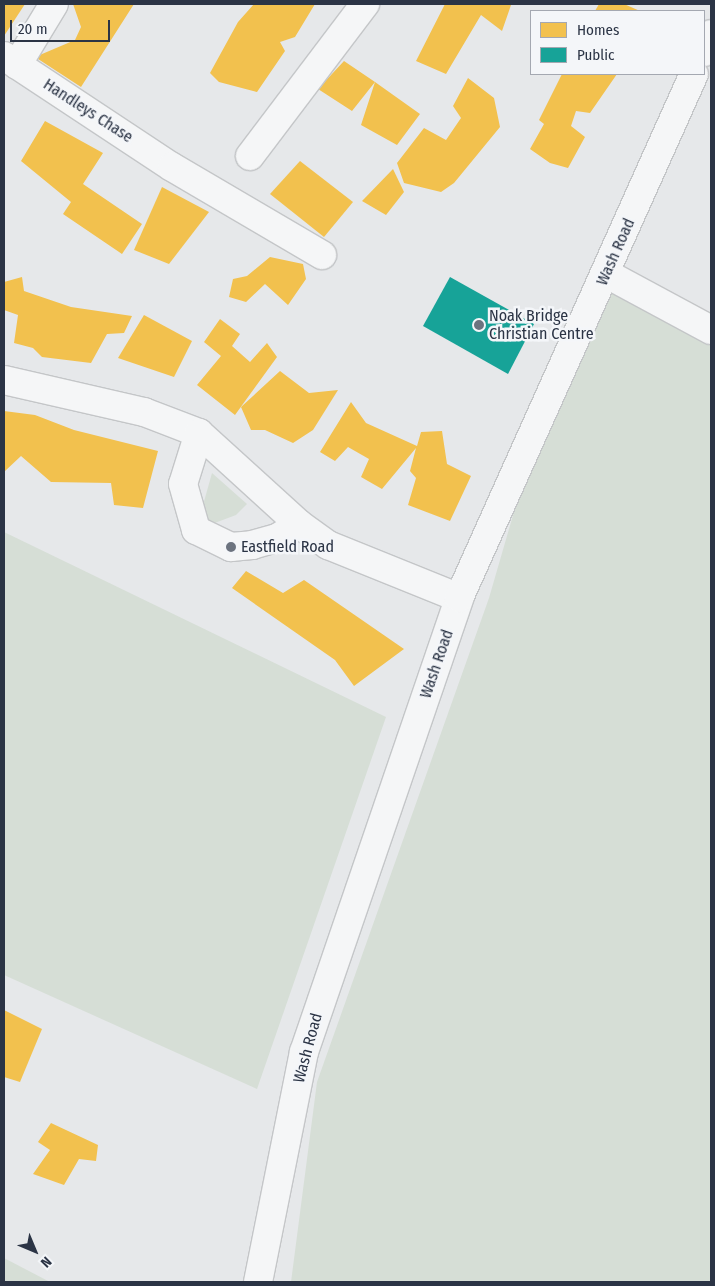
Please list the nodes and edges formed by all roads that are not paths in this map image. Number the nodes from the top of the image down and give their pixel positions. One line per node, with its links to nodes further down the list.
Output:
1 (54, 4): 5 (street)
2 (365, 4): 7 (street)
3 (711, 34): 4 (street)
4 (705, 49)
5 (10, 60): 8 (street, Handleys Chase)
6 (694, 75): 9 (street, Wash Road)
7 (250, 156)
8 (322, 255)
9 (607, 274): 10 (street); 14 (street, Wash Road)
10 (711, 330)
11 (4, 380): 12 (street)
12 (199, 433): 13 (street); 13 (street)
13 (299, 524): 14 (street)
14 (459, 598): 15 (street, Wash Road)
15 (258, 1282)

